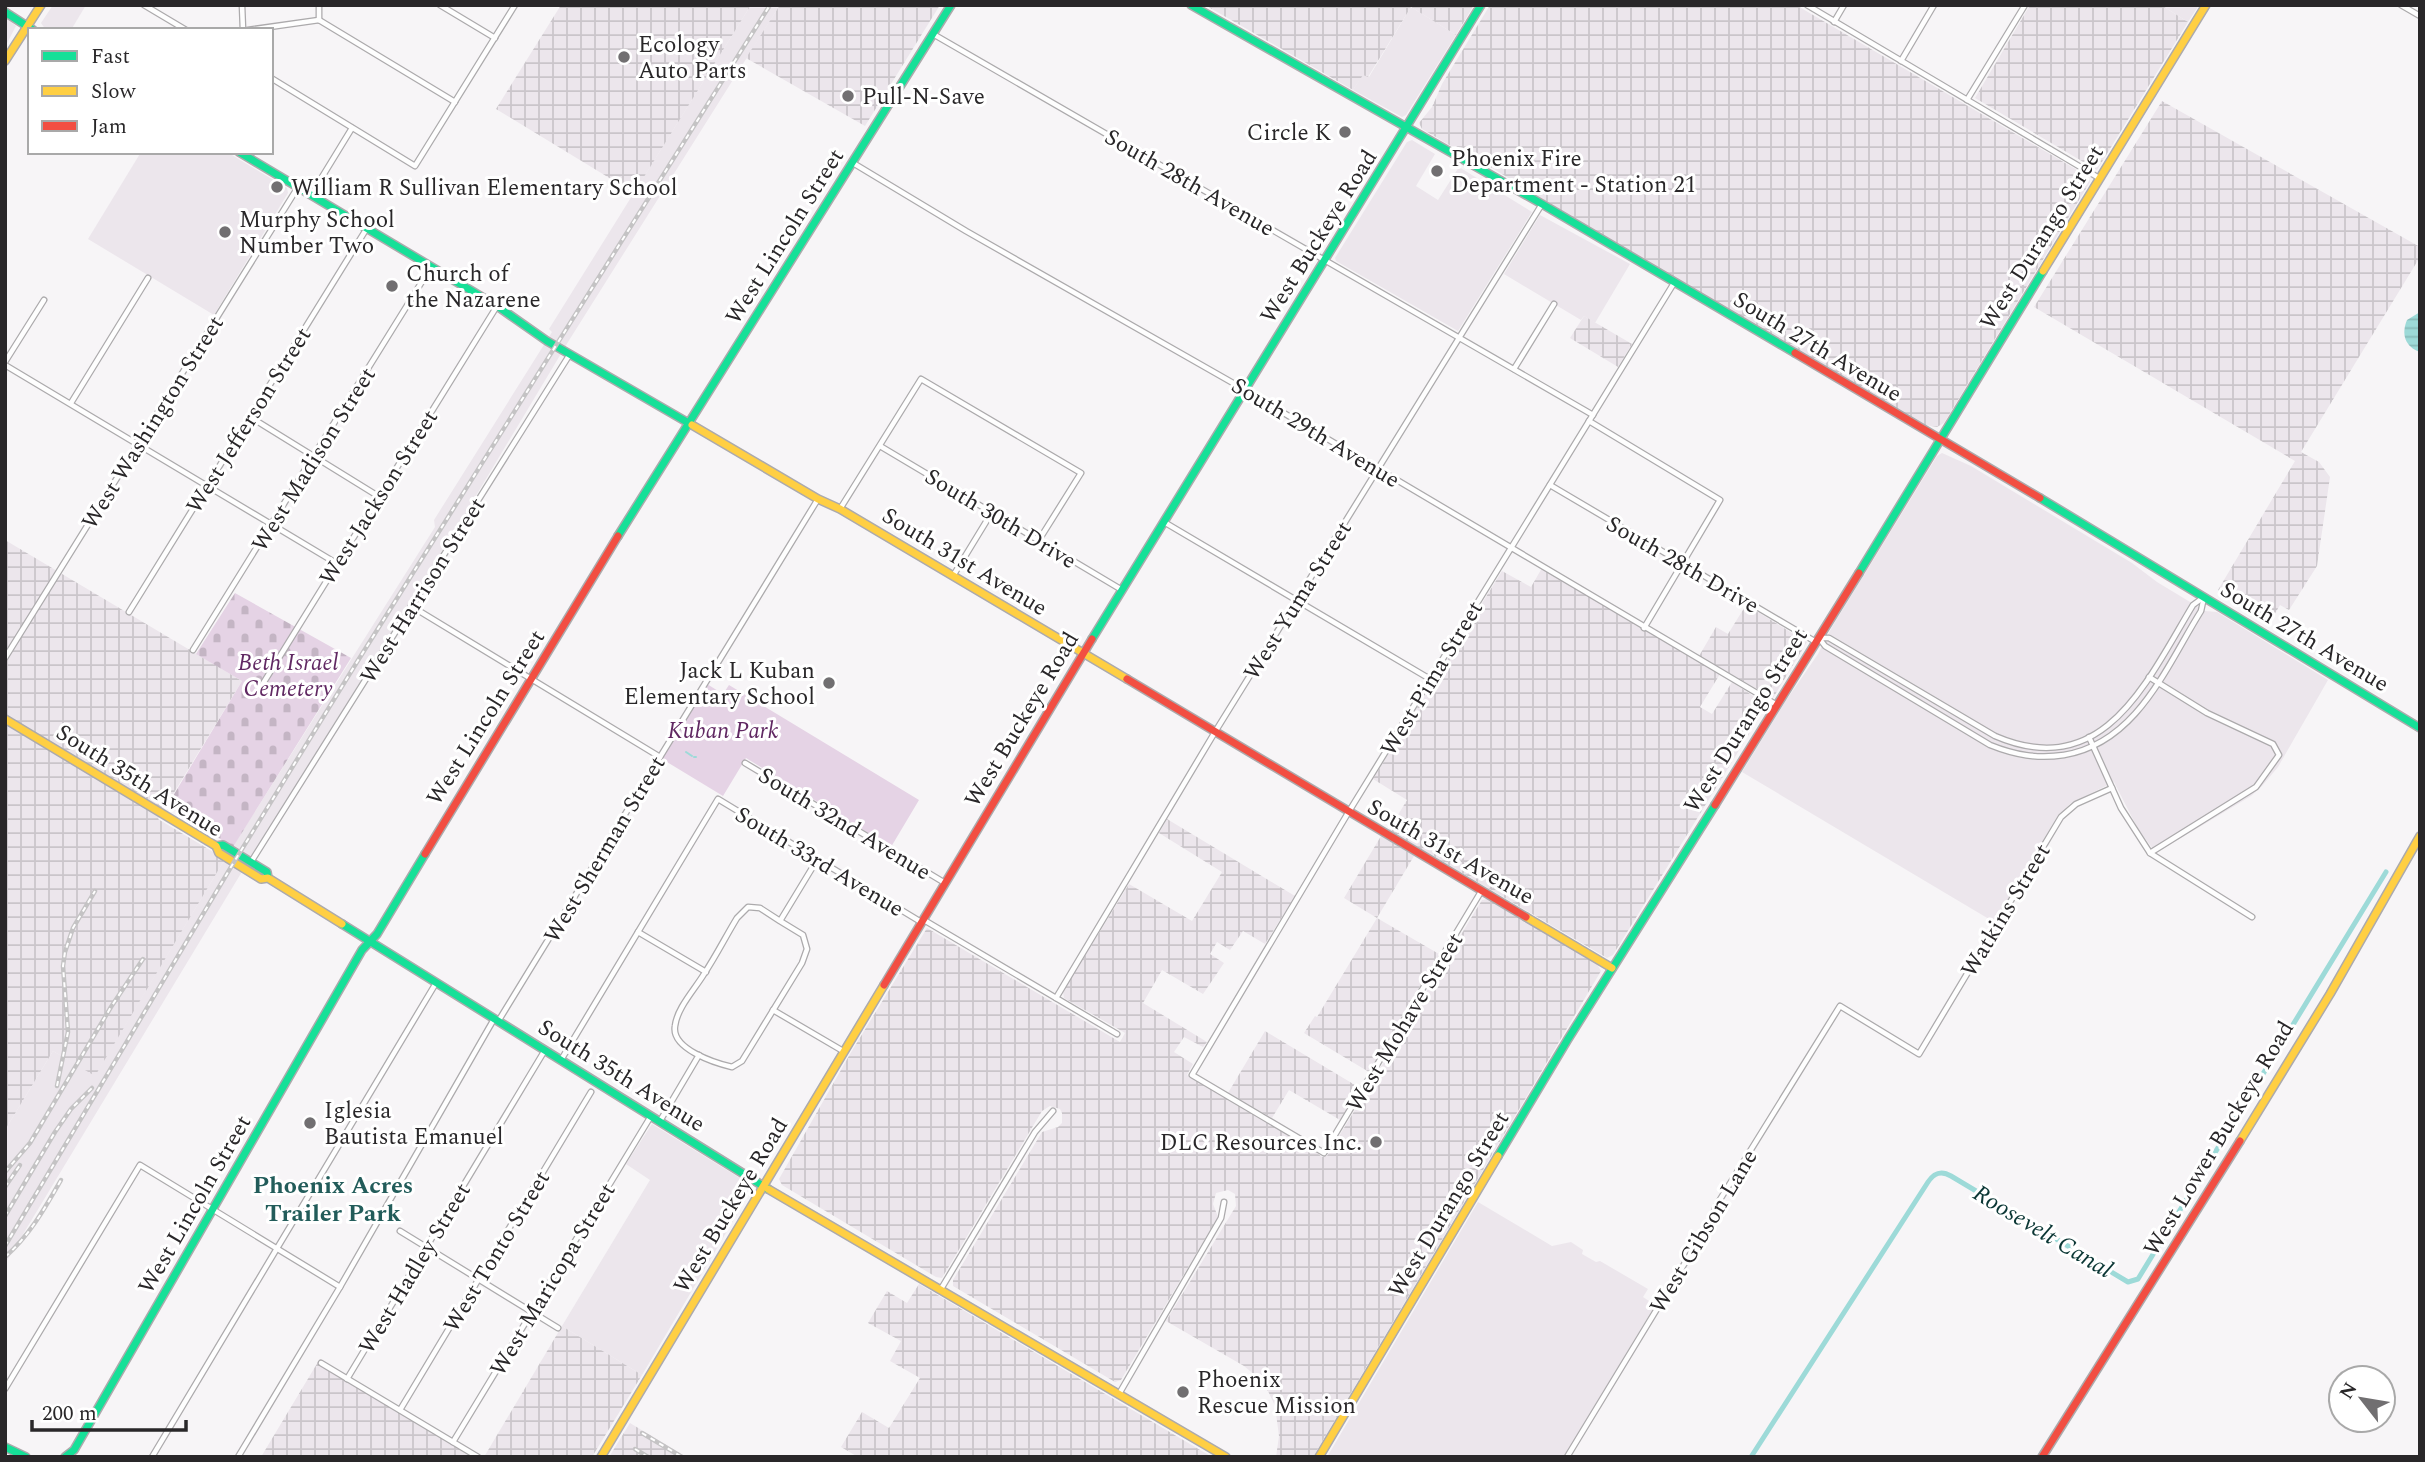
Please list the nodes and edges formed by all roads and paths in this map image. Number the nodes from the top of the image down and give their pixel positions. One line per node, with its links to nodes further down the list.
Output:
1 (41, 5): 20 (main road)
2 (144, 5): 21 (street)
3 (242, 5): 22 (street)
4 (319, 5): 18 (street)
5 (440, 5): 26 (street)
6 (515, 5): 26 (street)
7 (951, 5): 25 (main road, West Lincoln Street)
8 (1191, 5): 33 (main road, South 27th Avenue)
9 (1481, 5): 33 (main road, West Buckeye Road)
10 (1807, 5): 19 (street)
11 (1844, 5): 19 (street)
12 (1934, 5): 28 (street)
13 (2025, 5): 30 (street)
14 (2206, 5): 36 (main road, West Durango Street)
15 (2401, 5): 17 (street)
16 (5, 12): 20 (main road)
17 (2420, 16)
18 (319, 20): 23 (street); 31 (street)
19 (1834, 22): 28 (street)
20 (30, 28)
21 (183, 28)
22 (246, 28)
23 (261, 28)
24 (28, 31): 27 (main road)
25 (933, 34): 35 (main road, West Lincoln Street); 41 (street, South 28th Avenue)
26 (495, 38): 31 (street)
27 (5, 61)
28 (1901, 61): 30 (street)
29 (273, 79): 32 (street)
30 (1968, 100): 36 (street)
31 (455, 102): 32 (street)
32 (352, 128): 38 (street)
33 (1407, 128): 39 (main road, South 27th Avenue); 41 (main road, West Buckeye Road)
34 (242, 154): 37 (main road, South 31st Avenue)
35 (853, 163): 52 (street, South 29th Avenue); 56 (main road, West Lincoln Street)
36 (2099, 178): 57 (main road, West Durango Street)
37 (298, 187): 38 (main road, South 31st Avenue); 58 (street, West Washington Street)
38 (311, 195): 40 (main road, South 31st Avenue)
39 (1542, 204): 44 (main road, South 27th Avenue); 48 (street, West Yuma Street)
40 (367, 228): 42 (main road, South 31st Avenue); 54 (street, West Jefferson Street)
41 (1326, 260): 48 (street, South 28th Avenue); 52 (main road, West Buckeye Road)
42 (431, 267): 47 (main road, South 31st Avenue); 60 (street, West Madison Street)
43 (148, 278): 53 (street)
44 (1674, 283): 55 (street, West Pima Street); 57 (main road, South 27th Avenue)
45 (44, 300): 50 (street)
46 (1554, 304): 51 (street)
47 (497, 306): 49 (main road, South 31st Avenue); 64 (street, West Jackson Street)
48 (1459, 338): 51 (street, South 28th Avenue); 61 (street, West Yuma Street)
49 (570, 353): 56 (main road, South 31st Avenue); 78 (street, West Harrison Street)
50 (5, 363): 53 (street)
51 (1514, 369): 55 (street, South 28th Avenue)
52 (1244, 390): 61 (street, South 29th Avenue); 68 (main road, West Buckeye Road)
53 (71, 403): 58 (street)
54 (250, 417): 60 (street); 63 (street, West Jefferson Street)
55 (1591, 418): 62 (street, West Pima Street); 73 (street, South 28th Avenue)
56 (690, 423): 65 (main road, South 31st Avenue); 87 (main road, West Lincoln Street)
57 (1939, 440): 76 (main road, South 27th Avenue); 81 (main road, West Durango Street)
58 (138, 444): 63 (street); 84 (street, West Washington Street)
59 (880, 446): 66 (street); 67 (street, South 30th Drive); 70 (street)
60 (314, 457): 64 (street); 69 (street, West Madison Street)
61 (1378, 469): 71 (street, South 29th Avenue); 77 (street, West Yuma Street)
62 (1550, 485): 71 (street, West Pima Street); 73 (street, South 28th Drive)
63 (207, 486): 69 (street); 79 (street, West Jefferson Street)
64 (378, 496): 72 (street, West Jackson Street)
65 (818, 499): 66 (main road, South 31st Avenue); 96 (street, West Sherman Street)
66 (840, 509): 74 (main road, South 31st Avenue)
67 (992, 512): 70 (street, South 30th Drive); 74 (street)
68 (1164, 522): 75 (main road, West Buckeye Road); 77 (street)
69 (272, 524): 72 (street); 82 (street, West Madison Street)
70 (1039, 540): 75 (street, South 30th Drive)
71 (1511, 547): 80 (street, South 29th Avenue); 86 (street, West Pima Street)
72 (336, 563): 89 (street, West Jackson Street)
73 (1682, 564): 80 (street); 81 (street, South 28th Drive)
74 (953, 576): 83 (main road, South 31st Avenue)
75 (1122, 590): 83 (main road, West Buckeye Road)
76 (2204, 597): 85 (street); 88 (street); 92 (main road, South 27th Avenue)
77 (1297, 601): 86 (street); 93 (street, West Yuma Street)
78 (411, 606): 87 (street); 104 (street, West Harrison Street)
79 (129, 612)
80 (1644, 628): 90 (street, South 29th Avenue)
81 (1818, 640): 90 (main road, West Durango Street); 94 (street); 95 (street)
82 (193, 650)
83 (1083, 654): 93 (main road, South 31st Avenue); 106 (main road, West Buckeye Road)
84 (5, 658)
85 (2149, 677): 88 (street); 94 (street)
86 (1430, 679): 99 (street, West Pima Street)
87 (530, 680): 96 (street); 112 (main road, West Lincoln Street)
88 (2157, 682): 95 (street); 102 (street)
89 (259, 690)
90 (1777, 705): 113 (main road, West Durango Street)
91 (5, 719): 101 (main road, South 35th Avenue)
92 (2420, 728)
93 (1215, 732): 99 (main road, South 31st Avenue); 116 (street, West Yuma Street)
94 (2090, 737): 95 (street)
95 (2093, 746): 98 (street)
96 (660, 757): 119 (street, West Sherman Street)
97 (745, 763): 106 (street, South 32nd Avenue)
98 (2112, 788): 102 (street); 117 (street, Watkins Street)
99 (1348, 813): 107 (main road, South 31st Avenue); 129 (street, West Pima Street)
100 (2420, 836): 157 (main road, West Lower Buckeye Road)
101 (216, 846): 104 (main road); 105 (main road, South 35th Avenue)
102 (2150, 853): 108 (street)
103 (817, 860): 109 (street); 110 (street, South 33rd Avenue); 111 (street, South 33rd Avenue)
104 (251, 862): 105 (main road)
105 (268, 878): 112 (main road, South 35th Avenue)
106 (945, 883): 110 (main road, West Buckeye Road)
107 (1482, 890): 113 (main road, South 31st Avenue); 129 (street, West Mohave Street)
108 (2252, 917)
109 (780, 920): 114 (street); 118 (street)
110 (922, 921): 116 (street, South 33rd Avenue); 122 (main road, West Buckeye Road)
111 (638, 932): 114 (street); 124 (street)
112 (370, 942): 115 (main road, South 35th Avenue); 132 (main road, West Lincoln Street)
113 (1612, 968): 155 (main road, West Durango Street)
114 (706, 972): 123 (street)
115 (437, 982): 119 (main road, South 35th Avenue); 135 (street)
116 (1056, 998): 120 (street, South 33rd Avenue)
117 (1840, 1006): 156 (street, West Gibson Lane)
118 (773, 1010): 122 (street); 123 (street)
119 (496, 1019): 121 (main road, South 35th Avenue); 137 (street, West Sherman Street)
120 (1117, 1034)
121 (545, 1049): 124 (main road, South 35th Avenue); 134 (street, West Hadley Street)
122 (844, 1051): 130 (main road, West Buckeye Road)
123 (699, 1055): 128 (street)
124 (561, 1060): 127 (main road, South 35th Avenue)
125 (591, 1092): 136 (street, West Tonto Street)
126 (1052, 1111): 138 (street)
127 (651, 1116): 128 (main road, South 35th Avenue); 139 (street, West Maricopa Street)
128 (660, 1121): 130 (main road, South 35th Avenue)
129 (1324, 1153)
130 (763, 1186): 138 (main road, South 35th Avenue); 153 (main road, West Buckeye Road)
131 (1224, 1202): 144 (street)
132 (214, 1209): 135 (street); 143 (street); 149 (main road, West Lincoln Street)
133 (400, 1231): 134 (street)
134 (426, 1247): 136 (street); 142 (street, West Hadley Street)
135 (277, 1248): 137 (street); 150 (street)
136 (479, 1279): 139 (street); 145 (street, West Tonto Street)
137 (340, 1287): 151 (street, West Sherman Street)
138 (942, 1289): 144 (main road, South 35th Avenue)
139 (532, 1312): 140 (street); 146 (street, West Maricopa Street)
140 (558, 1328)
141 (321, 1363): 142 (street)
142 (348, 1379): 145 (street)
143 (5, 1389)
144 (1119, 1394): 154 (main road, South 35th Avenue)
145 (400, 1410): 146 (street)
146 (453, 1442): 152 (street)
147 (5, 1447): 148 (main road)
148 (23, 1456)
149 (65, 1457)
150 (152, 1457)
151 (238, 1457)
152 (478, 1457)
153 (601, 1457)
154 (1226, 1457)
155 (1319, 1457)
156 (1567, 1457)
157 (2042, 1457)

